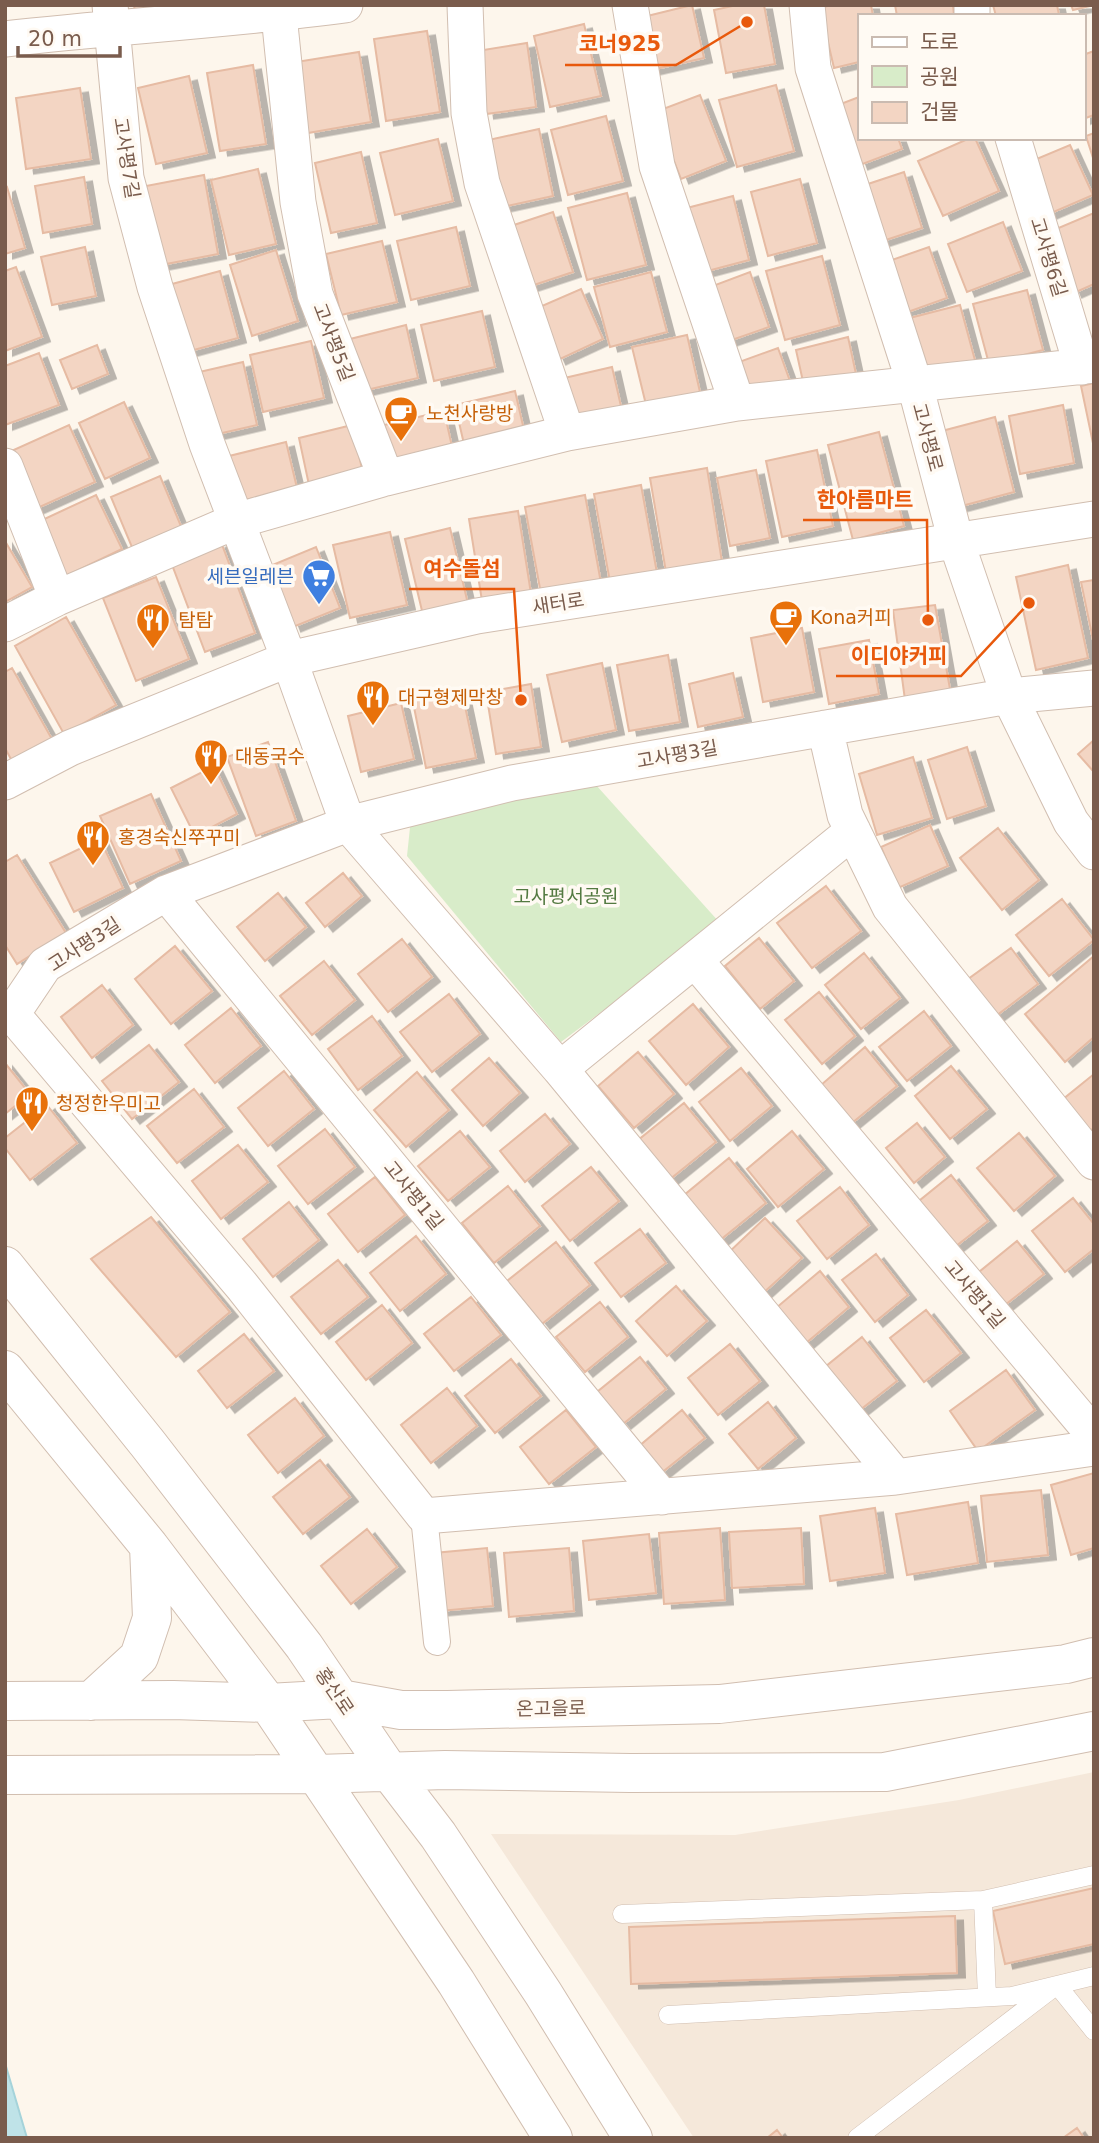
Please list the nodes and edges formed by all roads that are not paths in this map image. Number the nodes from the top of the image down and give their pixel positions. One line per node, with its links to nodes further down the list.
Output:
1 (345, 5): 5 (street)
2 (465, 5): 12 (street)
3 (631, 5): 11 (street)
4 (807, 5): 10 (street, 고사평로)
5 (278, 10): 6 (street); 14 (street, 고사평5길)
6 (110, 16): 7 (street); 16 (street, 고사평7길)
7 (5, 39)
8 (1014, 143): 9 (street, 고사평6길)
9 (1088, 366): 10 (street, 고사평6길)
10 (915, 385): 11 (street); 17 (street, 고사평로)
11 (737, 403): 12 (street)
12 (567, 433): 14 (street)
13 (5, 466): 18 (street)
14 (387, 478): 16 (street)
15 (1094, 519): 17 (street, 새터로)
16 (236, 521): 18 (street); 20 (street)
17 (956, 541): 20 (street, 새터로); 22 (street, 고사평로)
18 (57, 598): 19 (street)
19 (5, 624)
20 (289, 659): 24 (street, 새터로); 25 (street)
21 (1094, 688): 22 (street, 고사평3길)
22 (1009, 696): 23 (street, 고사평3길); 27 (street, 고사평로)
23 (825, 728): 25 (street, 고사평3길); 26 (street)
24 (5, 782)
25 (348, 824): 28 (street, 고사평3길); 30 (street)
26 (853, 831): 29 (street); 31 (street)
27 (1094, 852)
28 (166, 892): 37 (street, 고사평1길); 38 (street, 고사평3길)
29 (695, 960): 30 (street); 34 (street, 고사평1길)
30 (560, 1069): 36 (street)
31 (1094, 1162)
32 (5, 1266): 42 (street, 홍산로)
33 (5, 1370): 39 (street)
34 (1094, 1435)
35 (1094, 1448): 36 (street)
36 (896, 1477): 37 (street)
37 (662, 1497): 38 (street)
38 (424, 1516): 40 (street)
39 (149, 1546): 43 (street); 45 (street)
40 (437, 1642)
41 (1094, 1657): 42 (street, 온고을로)
42 (340, 1699): 45 (street, 온고을로); 47 (street, 홍산로)
43 (91, 1700): 44 (street, 온고을로); 45 (street, 온고을로)
44 (5, 1701)
45 (268, 1703): 48 (street)
46 (1094, 1731): 47 (street)
47 (389, 1771): 48 (street); 59 (street, 홍산로)
48 (317, 1774): 49 (street); 58 (street)
49 (5, 1775)
50 (1094, 1875): 51 (lane)
51 (983, 1900): 52 (lane); 55 (lane)
52 (622, 1914)
53 (1094, 1976): 54 (lane)
54 (1057, 1985): 55 (lane); 57 (lane); 60 (lane)
55 (987, 1997): 56 (lane)
56 (668, 2015)
57 (1094, 2031)
58 (553, 2138)
59 (633, 2138)
60 (857, 2138)

